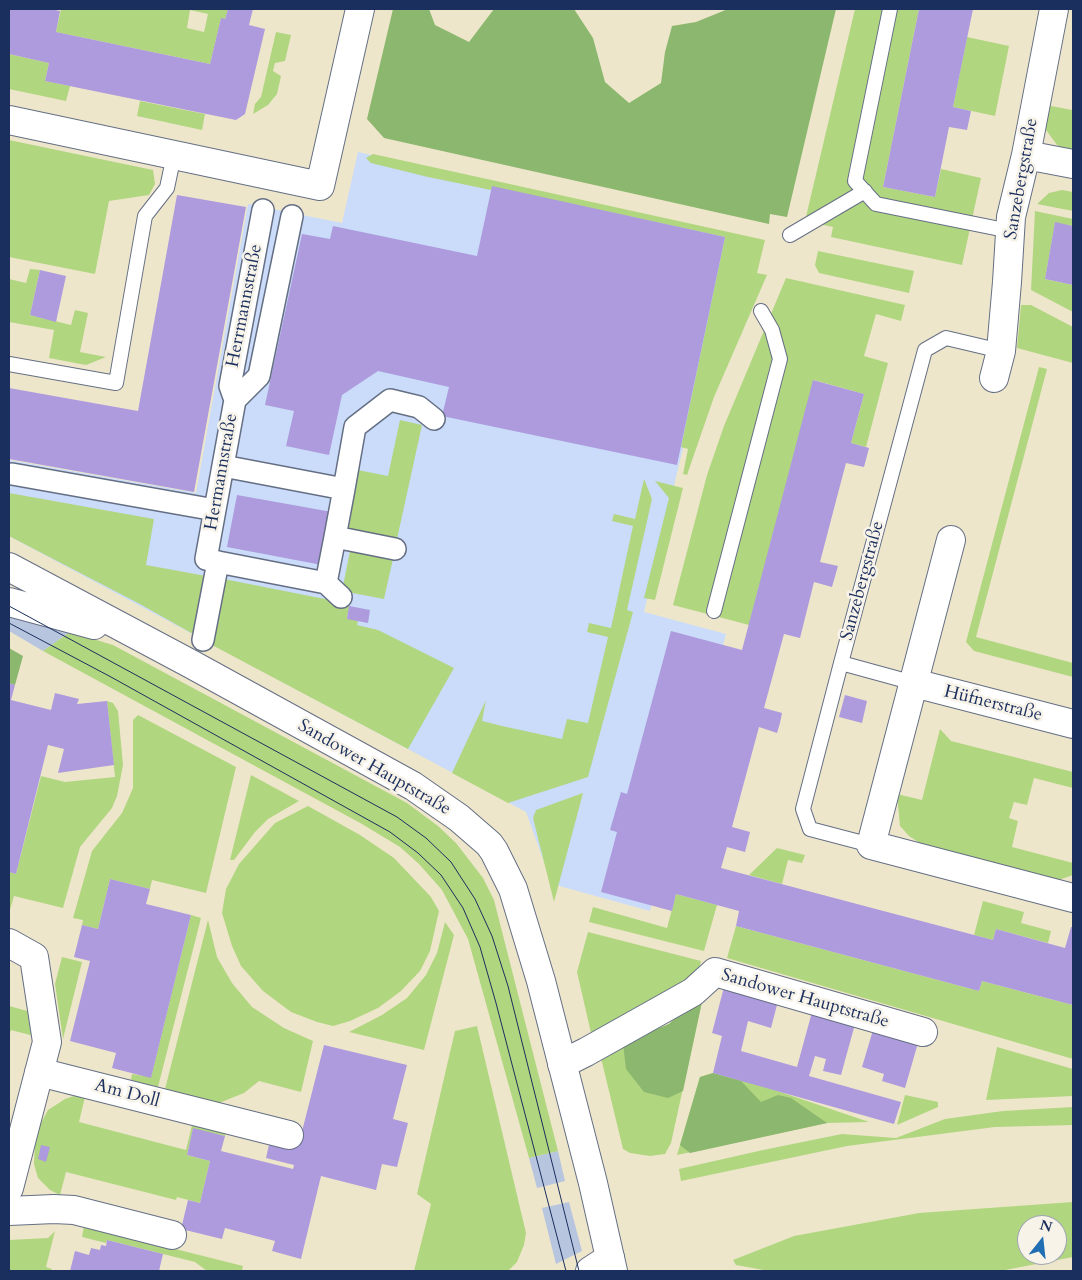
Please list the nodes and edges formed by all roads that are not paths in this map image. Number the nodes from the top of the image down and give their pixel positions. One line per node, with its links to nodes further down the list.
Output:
1 (360, 9): 5 (street)
2 (890, 9): 8 (lane)
3 (1054, 9): 6 (street, Sanzebergstraße)
4 (9, 120): 5 (street)
5 (174, 155): 15 (lane)
6 (1026, 155): 7 (street); 11 (street, Sanzebergstraße)
7 (1073, 164)
8 (865, 191): 11 (lane); 12 (lane)
9 (263, 210): 17 (street, Herrmannstraße)
10 (292, 216): 17 (street, Hermannstraße)
11 (1010, 231): 14 (street, Sanzebergstraße)
12 (790, 235)
13 (762, 311): 29 (lane)
14 (1001, 351): 16 (street, Sanzebergstraße); 32 (lane, Sanzebergstraße)
15 (9, 364)
16 (994, 378)
17 (235, 400): 19 (street, Hermannstraße)
18 (434, 419): 21 (street)
19 (223, 466): 21 (street); 22 (street, Hermannstraße)
20 (12, 474): 22 (street)
21 (344, 489): 23 (street)
22 (215, 510): 26 (street, Hermannstraße)
23 (335, 537): 25 (street); 26 (street)
24 (951, 540): 33 (street)
25 (395, 549)
26 (218, 562): 30 (street)
27 (9, 567): 31 (street, Sandower Hauptstraße)
28 (9, 602): 31 (street, Sandower Hauptstraße)
29 (714, 611)
30 (203, 640)
31 (155, 645): 39 (street, Sandower Hauptstraße)
32 (841, 663): 33 (lane); 35 (lane, Sanzebergstraße)
33 (914, 683): 34 (street, Hüfnerstraße); 35 (street)
34 (1073, 724)
35 (872, 845): 36 (street, Sanzebergstraße)
36 (1073, 898)
37 (9, 943): 40 (street)
38 (923, 1032): 39 (street, Sandower Hauptstraße)
39 (562, 1064): 45 (street, Sandower Hauptstraße)
40 (39, 1072): 41 (street, Am Doll); 42 (street)
41 (289, 1135)
42 (9, 1188)
43 (9, 1212): 44 (street)
44 (172, 1235)
45 (604, 1267)

